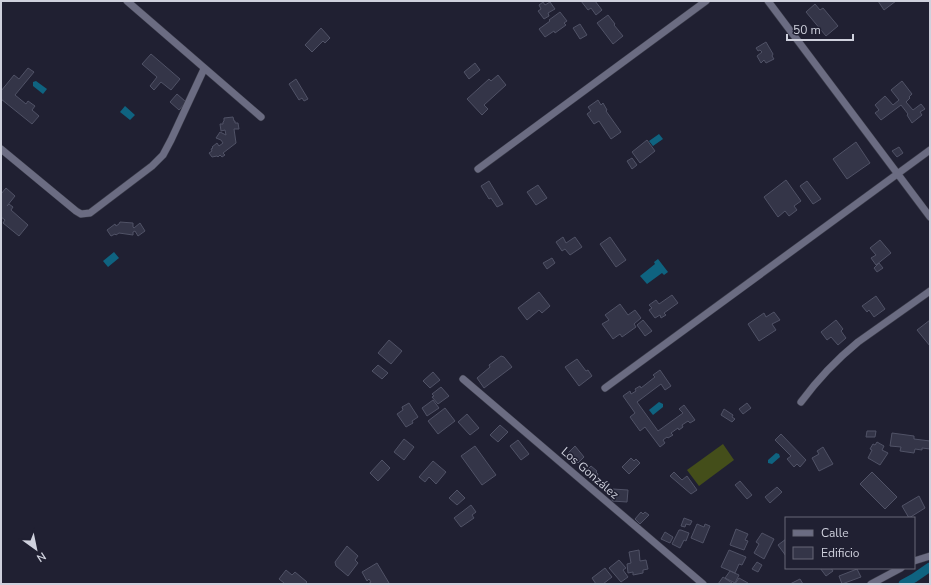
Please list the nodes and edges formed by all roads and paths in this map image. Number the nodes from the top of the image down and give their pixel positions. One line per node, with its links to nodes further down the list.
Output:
1 (127, 1): 4 (street)
2 (706, 1): 8 (street)
3 (768, 1): 9 (street)
4 (204, 69): 5 (street); 6 (street)
5 (261, 117)
6 (1, 149)
7 (930, 150): 9 (street)
8 (478, 169)
9 (897, 173): 10 (street); 13 (street)
10 (930, 217)
11 (930, 291): 14 (street)
12 (463, 379): 18 (street, Los González)
13 (605, 388)
14 (801, 402)
15 (930, 556): 16 (street)
16 (915, 561)
17 (899, 569): 19 (street)
18 (703, 584)
19 (872, 584)

